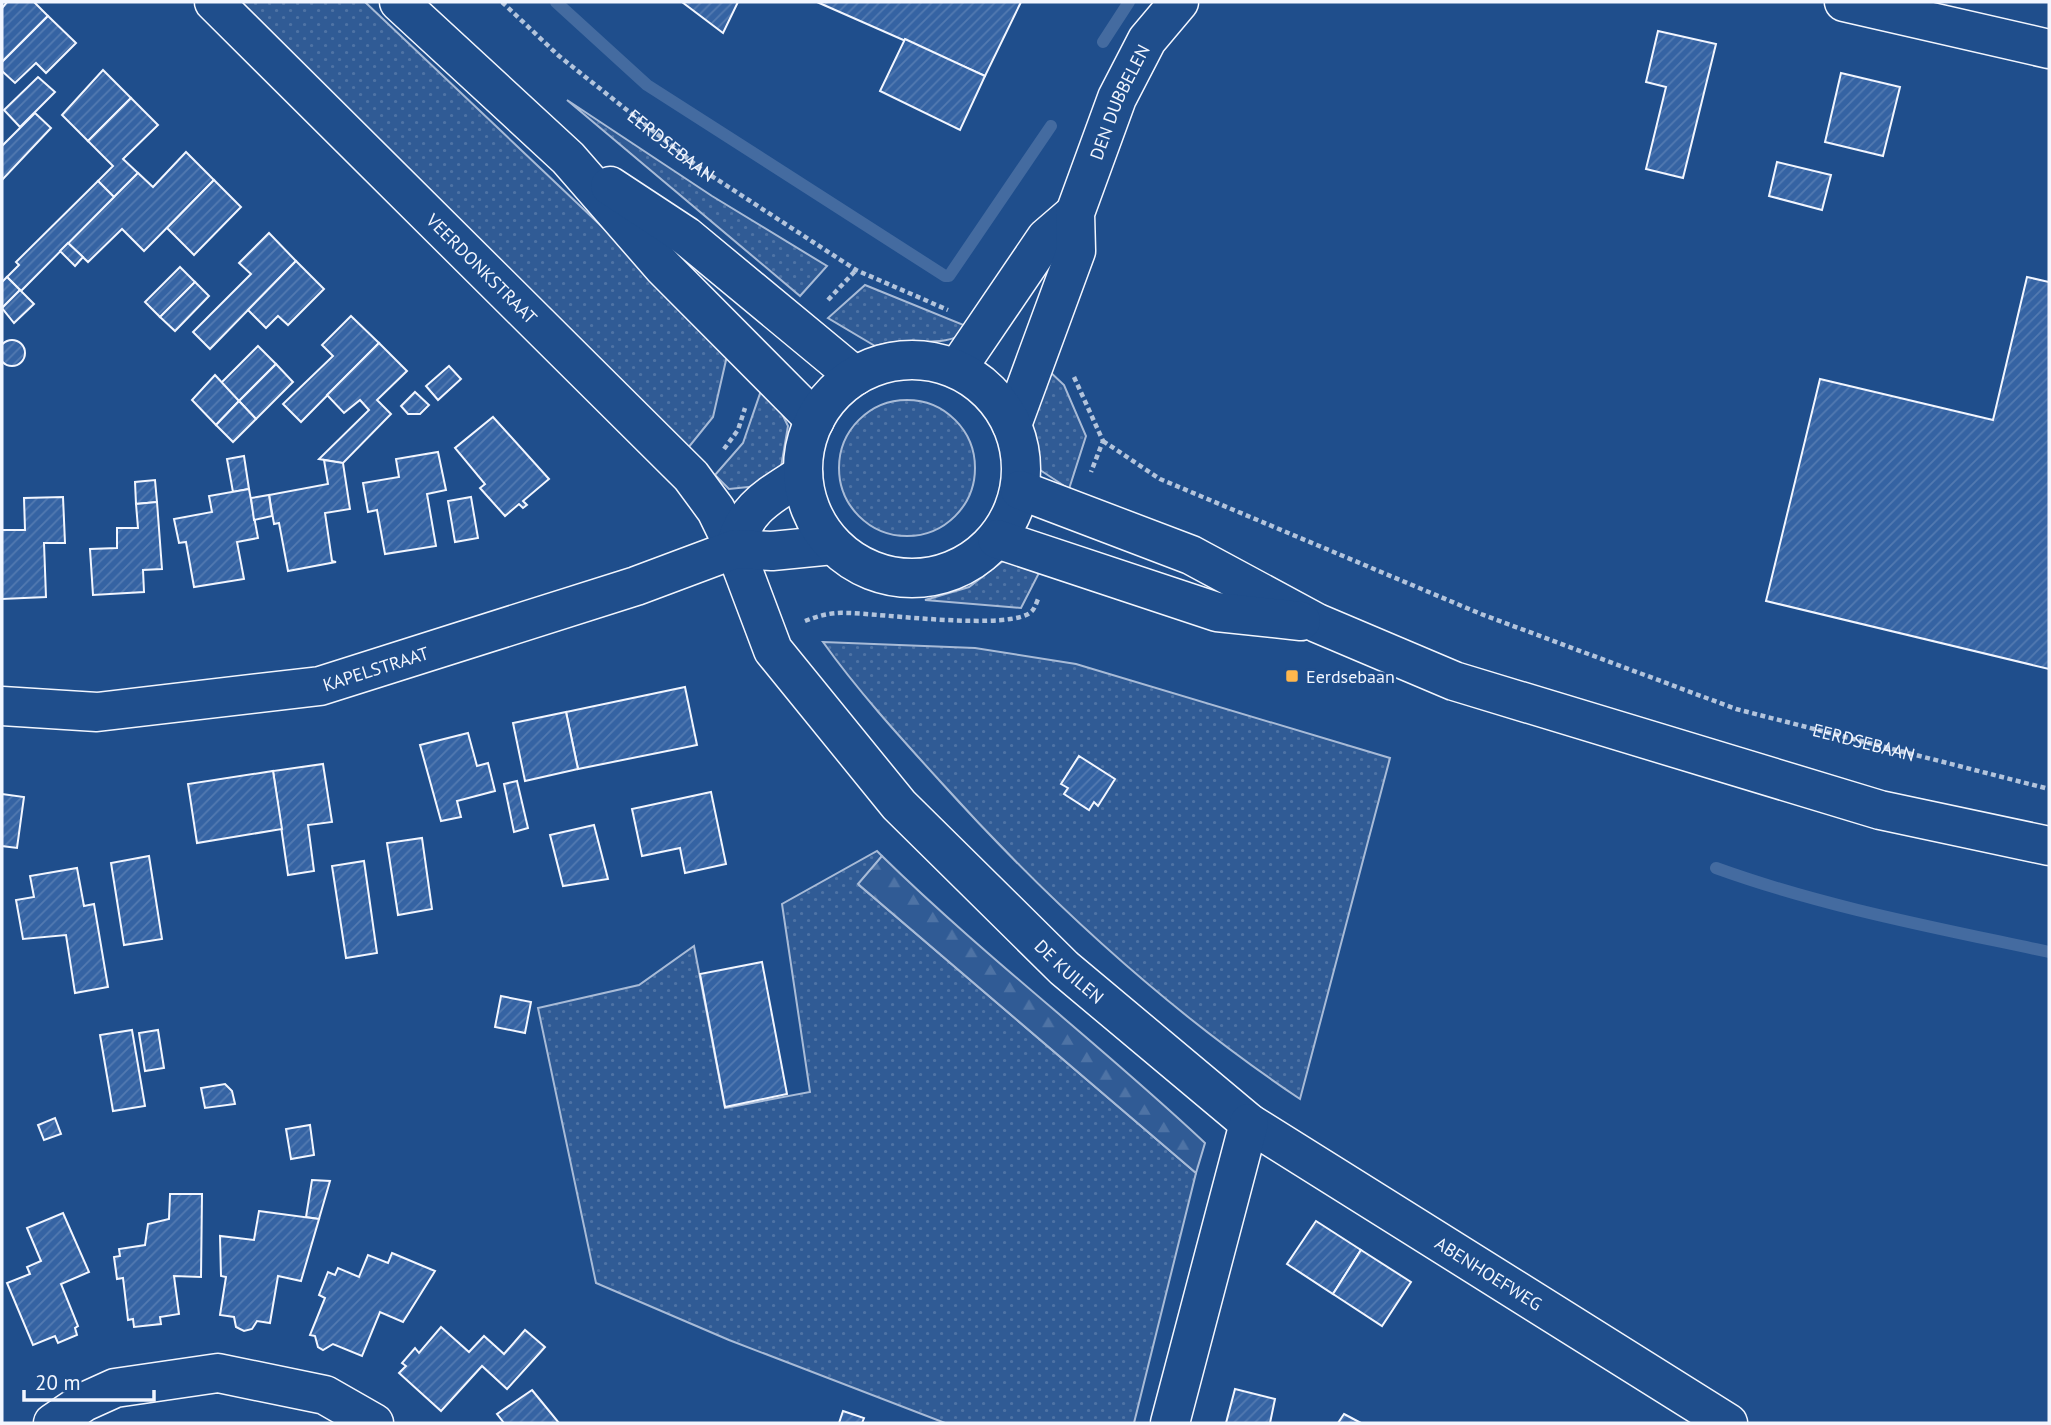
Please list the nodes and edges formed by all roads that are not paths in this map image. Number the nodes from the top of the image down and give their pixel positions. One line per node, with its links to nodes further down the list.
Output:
1 (214, 2): 16 (street, VEERDONKSTRAAT)
2 (399, 2): 6 (street)
3 (1179, 2): 7 (street, DEN DUBBELEN)
4 (1844, 2): 5 (street)
5 (2049, 49)
6 (568, 158): 9 (street); 10 (street)
7 (1075, 213): 8 (street, DEN DUBBELEN); 11 (street, DEN DUBBELEN)
8 (957, 369): 9 (street); 11 (street)
9 (855, 376): 10 (street)
10 (815, 420): 12 (street)
11 (1013, 425): 13 (street)
12 (803, 474): 15 (street); 16 (street)
13 (1020, 490): 14 (street); 17 (street)
14 (997, 539): 15 (street); 17 (street)
15 (833, 545): 16 (street, KAPELSTRAAT)
16 (735, 549): 18 (street, KAPELSTRAAT); 20 (street, DE KUILEN)
17 (1317, 622): 19 (street)
18 (2, 706)
19 (2049, 846)
20 (1249, 1123): 23 (street); 24 (street, ABENHOEFWEG)
21 (53, 1423): 22 (street)
22 (374, 1423)
23 (1170, 1423)
24 (1728, 1423)

